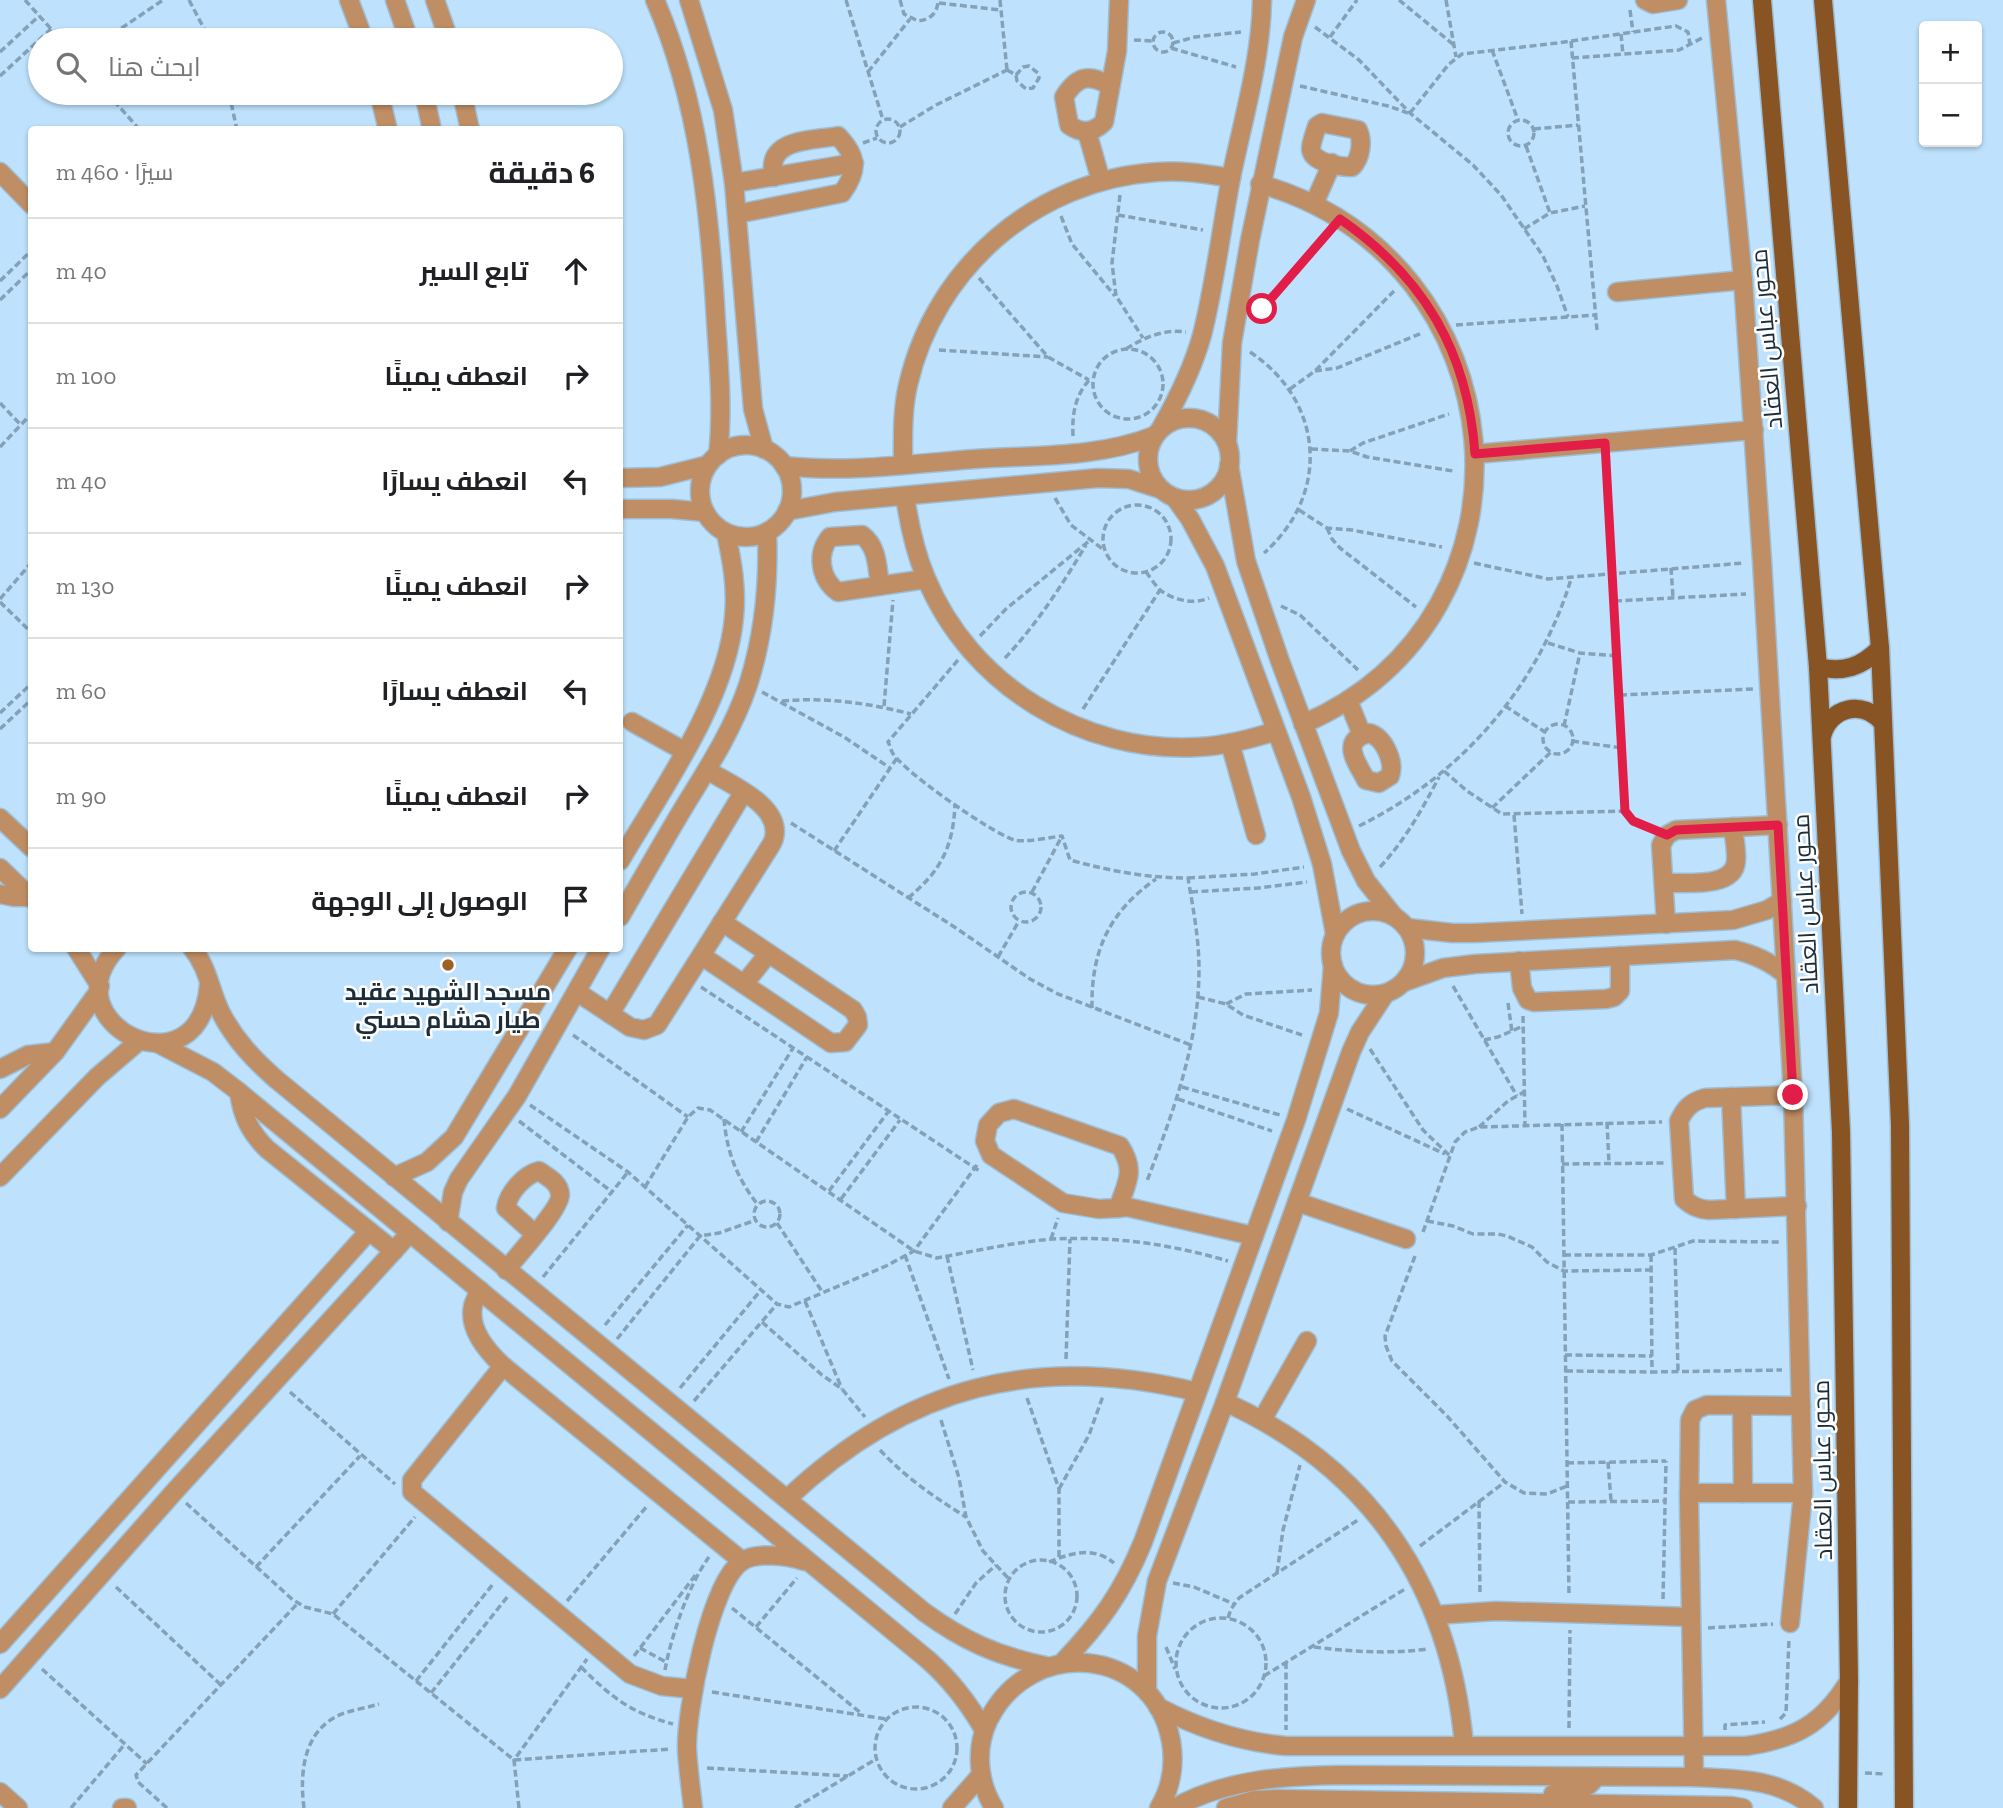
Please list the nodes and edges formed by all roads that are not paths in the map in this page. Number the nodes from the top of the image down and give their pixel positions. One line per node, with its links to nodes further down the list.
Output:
1 (349, 0): 14 (street)
2 (395, 0): 15 (street)
3 (435, 0): 16 (street)
4 (654, 0): 43 (street)
5 (689, 0): 31 (street)
6 (1119, 0): 17 (street)
7 (1262, 0): 29 (street)
8 (1645, 0): 9 (street)
9 (1672, 0)
10 (1716, 0): 36 (street)
11 (1762, 0): 58 (main road, محور عباس العقاد)
12 (1823, 0): 57 (main road)
13 (1303, 8): 32 (street)
14 (360, 28)
15 (405, 28)
16 (445, 28)
17 (1110, 86): 24 (street); 24 (street)
18 (382, 105): 21 (street)
19 (427, 105): 22 (street)
20 (465, 105): 23 (street)
21 (387, 126)
22 (431, 126)
23 (469, 126)
24 (1087, 132): 30 (street)
25 (854, 163): 28 (street); 28 (street); 35 (street)
26 (1332, 163): 34 (street)
27 (0, 172): 33 (street)
28 (774, 177): 31 (street)
29 (1231, 178): 30 (street); 39 (street)
30 (1101, 181): 44 (street)
31 (734, 183): 35 (street)
32 (1261, 184): 34 (street); 40 (street)
33 (28, 201)
34 (1314, 204): 42 (street)
35 (737, 214): 41 (street)
36 (1743, 280): 37 (street); 38 (street)
37 (1618, 292)
38 (1754, 430): 42 (street); 71 (street)
39 (1158, 432): 40 (street); 44 (street); 48 (street)
40 (1227, 443): 46 (street)
41 (764, 449): 43 (street); 45 (street)
42 (1475, 454): 59 (street)
43 (713, 460): 47 (street); 52 (street)
44 (903, 464): 45 (street)
45 (784, 466): 51 (street)
46 (1230, 466): 48 (street); 62 (street)
47 (623, 478)
48 (1167, 493): 49 (street); 63 (street)
49 (905, 496): 51 (street); 55 (street)
50 (623, 509): 52 (street)
51 (787, 511): 53 (street)
52 (705, 512): 54 (street)
53 (767, 532): 54 (street); 68 (street)
54 (726, 533): 67 (street)
55 (926, 579): 56 (street); 66 (street)
56 (887, 585)
57 (1880, 648): 58 (main road); 61 (main road)
58 (1818, 667): 65 (main road, محور عباس العقاد)
59 (1348, 700): 62 (street); 64 (street)
60 (632, 722): 67 (street)
61 (1883, 723): 65 (main road); 169 (main road)
62 (1303, 724): 83 (street)
63 (1276, 731): 66 (street); 87 (street)
64 (1362, 735)
65 (1821, 737): 146 (main road, محور عباس العقاد)
66 (1230, 743): 73 (street)
67 (684, 751): 75 (street)
68 (707, 770): 69 (street); 82 (street)
69 (743, 793): 84 (street); 105 (street)
70 (0, 818): 74 (street)
71 (1778, 825): 72 (street); 81 (street)
72 (1733, 827): 77 (street); 77 (street)
73 (1256, 835)
74 (28, 844)
75 (623, 856)
76 (0, 868): 79 (street)
77 (1664, 883): 85 (street)
78 (0, 894): 80 (street)
79 (28, 896)
80 (28, 898)
81 (1782, 901): 85 (street); 98 (street)
82 (623, 912)
83 (1393, 915): 86 (street); 87 (street)
84 (722, 922): 93 (street); 94 (street)
85 (1666, 924): 86 (street)
86 (1408, 928): 99 (street)
87 (1335, 934): 97 (street)
88 (78, 952): 102 (street)
89 (113, 952): 102 (street)
90 (201, 952): 100 (street)
91 (566, 952): 114 (street)
92 (599, 952): 103 (street)
93 (768, 954): 101 (street); 101 (street)
94 (702, 956): 101 (street); 105 (street)
95 (1620, 956): 96 (street); 96 (street); 98 (street)
96 (1520, 961): 99 (street)
97 (1333, 965): 104 (street); 123 (street)
98 (1787, 975): 110 (street)
99 (1404, 982): 104 (street)
100 (209, 984): 106 (street); 114 (street)
101 (744, 985)
102 (100, 989): 106 (street); 107 (street)
103 (577, 992): 105 (street); 119 (street)
104 (1385, 994): 115 (street)
105 (610, 1014)
106 (148, 1042): 109 (street); 113 (street)
107 (55, 1052): 108 (street); 112 (street)
108 (0, 1069)
109 (239, 1092): 120 (street); 121 (street)
110 (1793, 1095): 111 (street); 116 (street)
111 (1731, 1097): 118 (street); 118 (street)
112 (0, 1109)
113 (0, 1177)
114 (394, 1177): 119 (street)
115 (1297, 1202): 124 (street); 131 (street)
116 (1797, 1206): 118 (street); 133 (street)
117 (1118, 1208): 117 (street); 123 (street)
118 (1736, 1209)
119 (448, 1222): 126 (street)
120 (369, 1231): 125 (street); 144 (street)
121 (410, 1233): 125 (street); 127 (street)
122 (535, 1234): 126 (street)
123 (1254, 1236): 130 (street)
124 (1416, 1240)
125 (394, 1251): 147 (street)
126 (506, 1270): 138 (street)
127 (480, 1290): 129 (street); 140 (street)
128 (1307, 1341): 134 (street)
129 (503, 1366): 139 (street); 148 (street)
130 (1197, 1392): 138 (street); 145 (street)
131 (1225, 1402): 134 (street); 149 (street)
132 (1742, 1405): 133 (street); 135 (street); 137 (street)
133 (1801, 1406): 136 (street)
134 (1262, 1420): 141 (street)
135 (1743, 1493): 136 (street); 137 (street)
136 (1803, 1493): 143 (street)
137 (1689, 1497): 142 (street)
138 (787, 1499): 145 (street)
139 (742, 1561): 140 (street); 148 (street)
140 (811, 1563): 151 (street)
141 (1436, 1615): 142 (street); 152 (street)
142 (1691, 1623): 153 (street)
143 (1790, 1623)
144 (0, 1644)
145 (1054, 1664): 149 (street); 151 (street)
146 (1849, 1681): 153 (street); 168 (main road, محور عباس العقاد)
147 (0, 1689)
148 (694, 1689): 160 (street)
149 (1147, 1692): 150 (street)
150 (1158, 1707): 152 (street); 163 (street)
151 (984, 1730): 154 (street)
152 (1464, 1745): 153 (street)
153 (1694, 1747): 156 (street)
154 (981, 1775): 161 (street); 162 (street)
155 (1596, 1777): 156 (street); 158 (street); 164 (street)
156 (1694, 1777): 167 (street)
157 (0, 1792): 159 (street)
158 (1520, 1804): 165 (street); 166 (street)
159 (18, 1808)
160 (693, 1808)
161 (952, 1808)
162 (994, 1808)
163 (1159, 1808)
164 (1174, 1808)
165 (1226, 1808)
166 (1743, 1808)
167 (1814, 1808)
168 (1848, 1808)
169 (1904, 1808)

